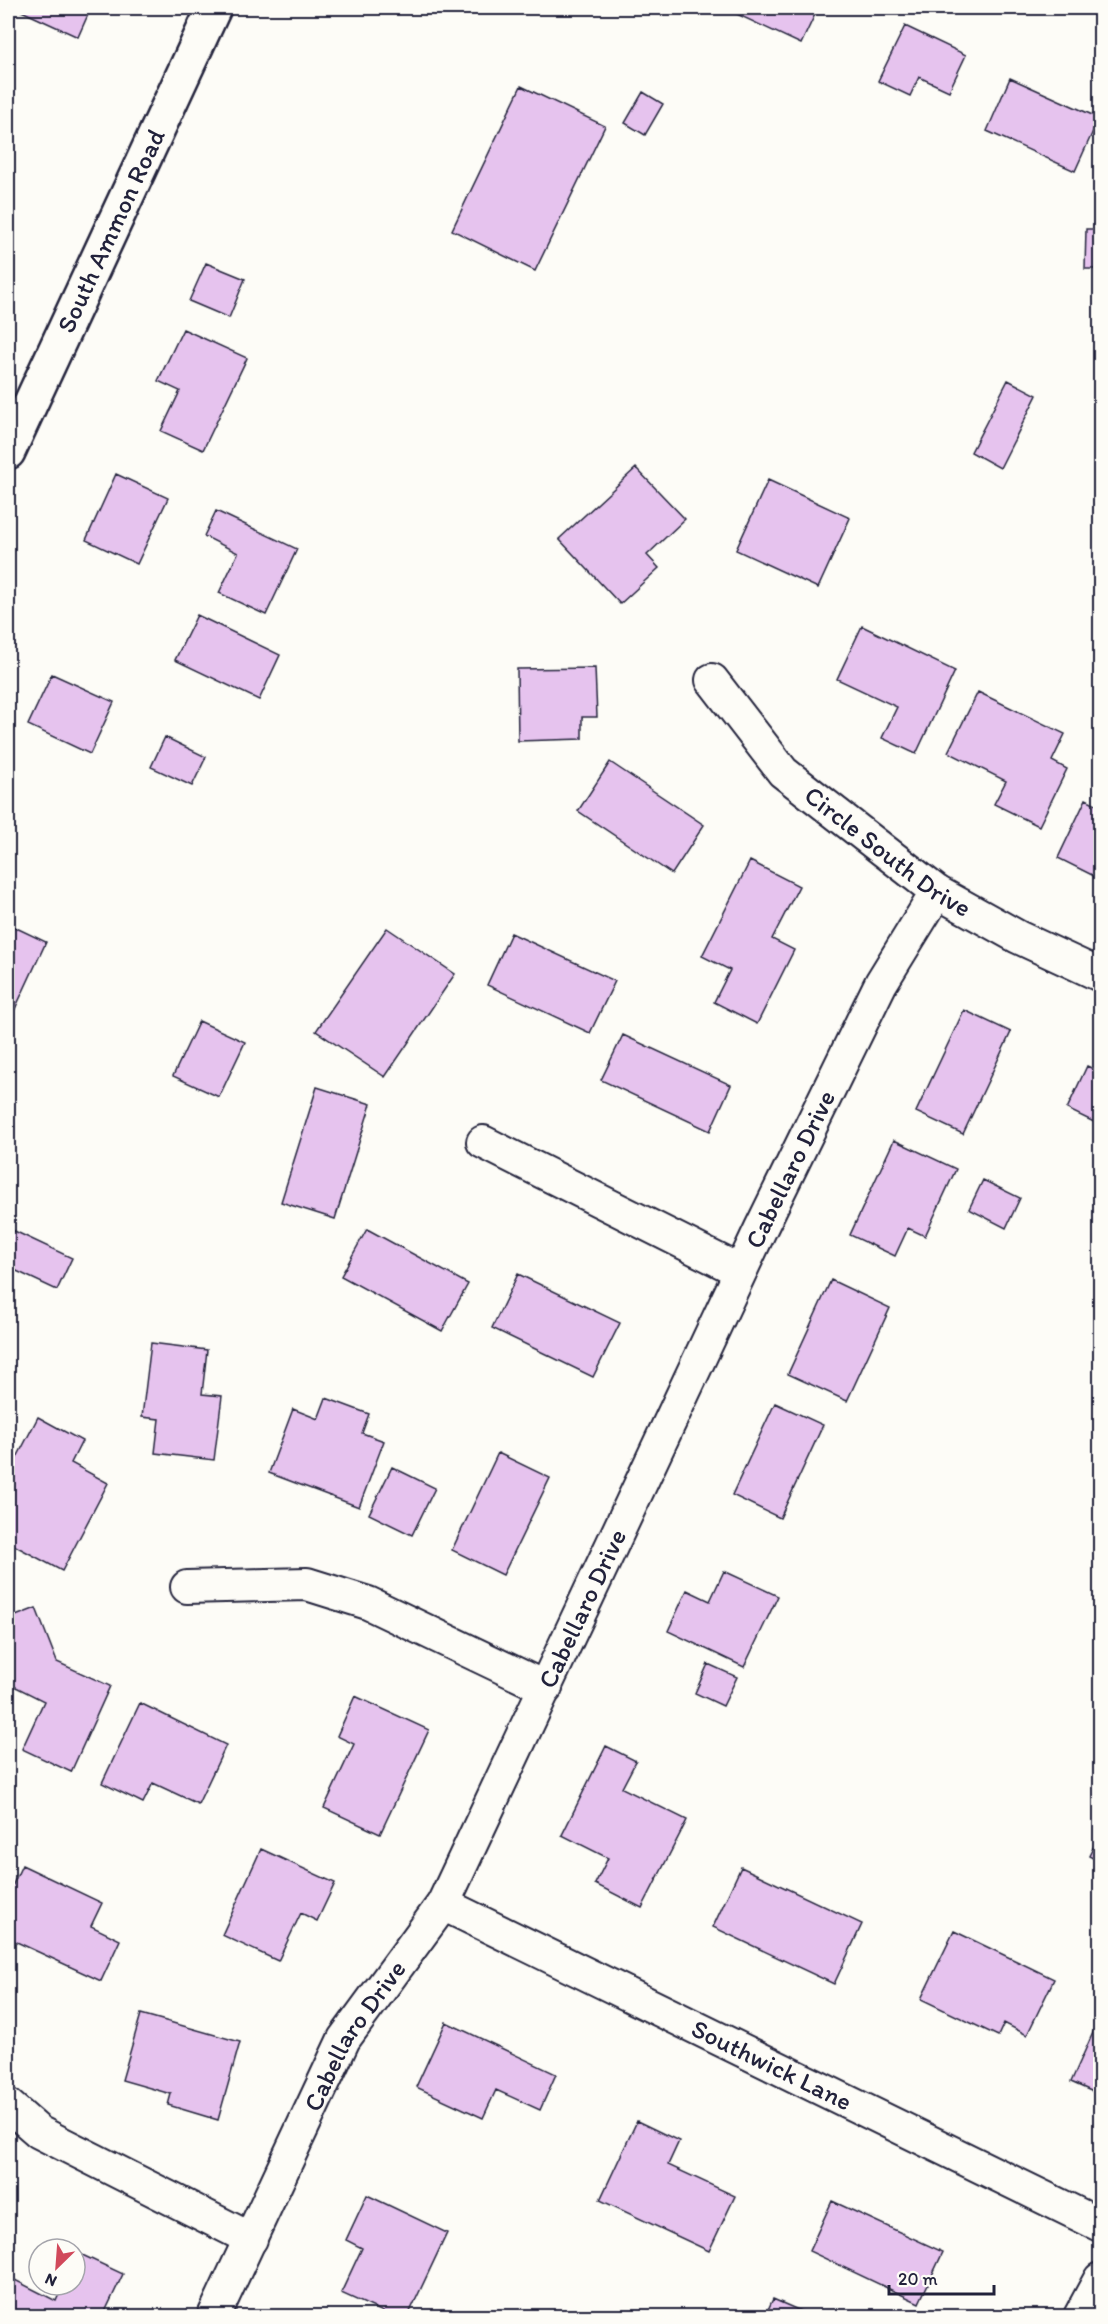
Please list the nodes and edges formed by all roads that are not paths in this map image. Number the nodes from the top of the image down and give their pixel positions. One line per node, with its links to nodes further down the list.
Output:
1 (214, 8): 2 (main road, South Ammon Road)
2 (8, 452)
3 (712, 680): 4 (street, Circle South Drive)
4 (937, 892): 5 (street, Circle South Drive); 7 (street, Cabellaro Drive)
5 (1101, 975)
6 (483, 1142): 7 (street)
7 (740, 1271): 9 (street, Cabellaro Drive)
8 (187, 1587): 9 (street)
9 (546, 1688): 10 (street, Cabellaro Drive)
10 (443, 1904): 12 (street, Southwick Lane); 13 (street, Cabellaro Drive)
11 (8, 2105): 13 (street)
12 (1101, 2225)
13 (251, 2239): 15 (street, Cabellaro Drive)
14 (1101, 2278): 16 (street)
15 (214, 2316)
16 (1080, 2316)

